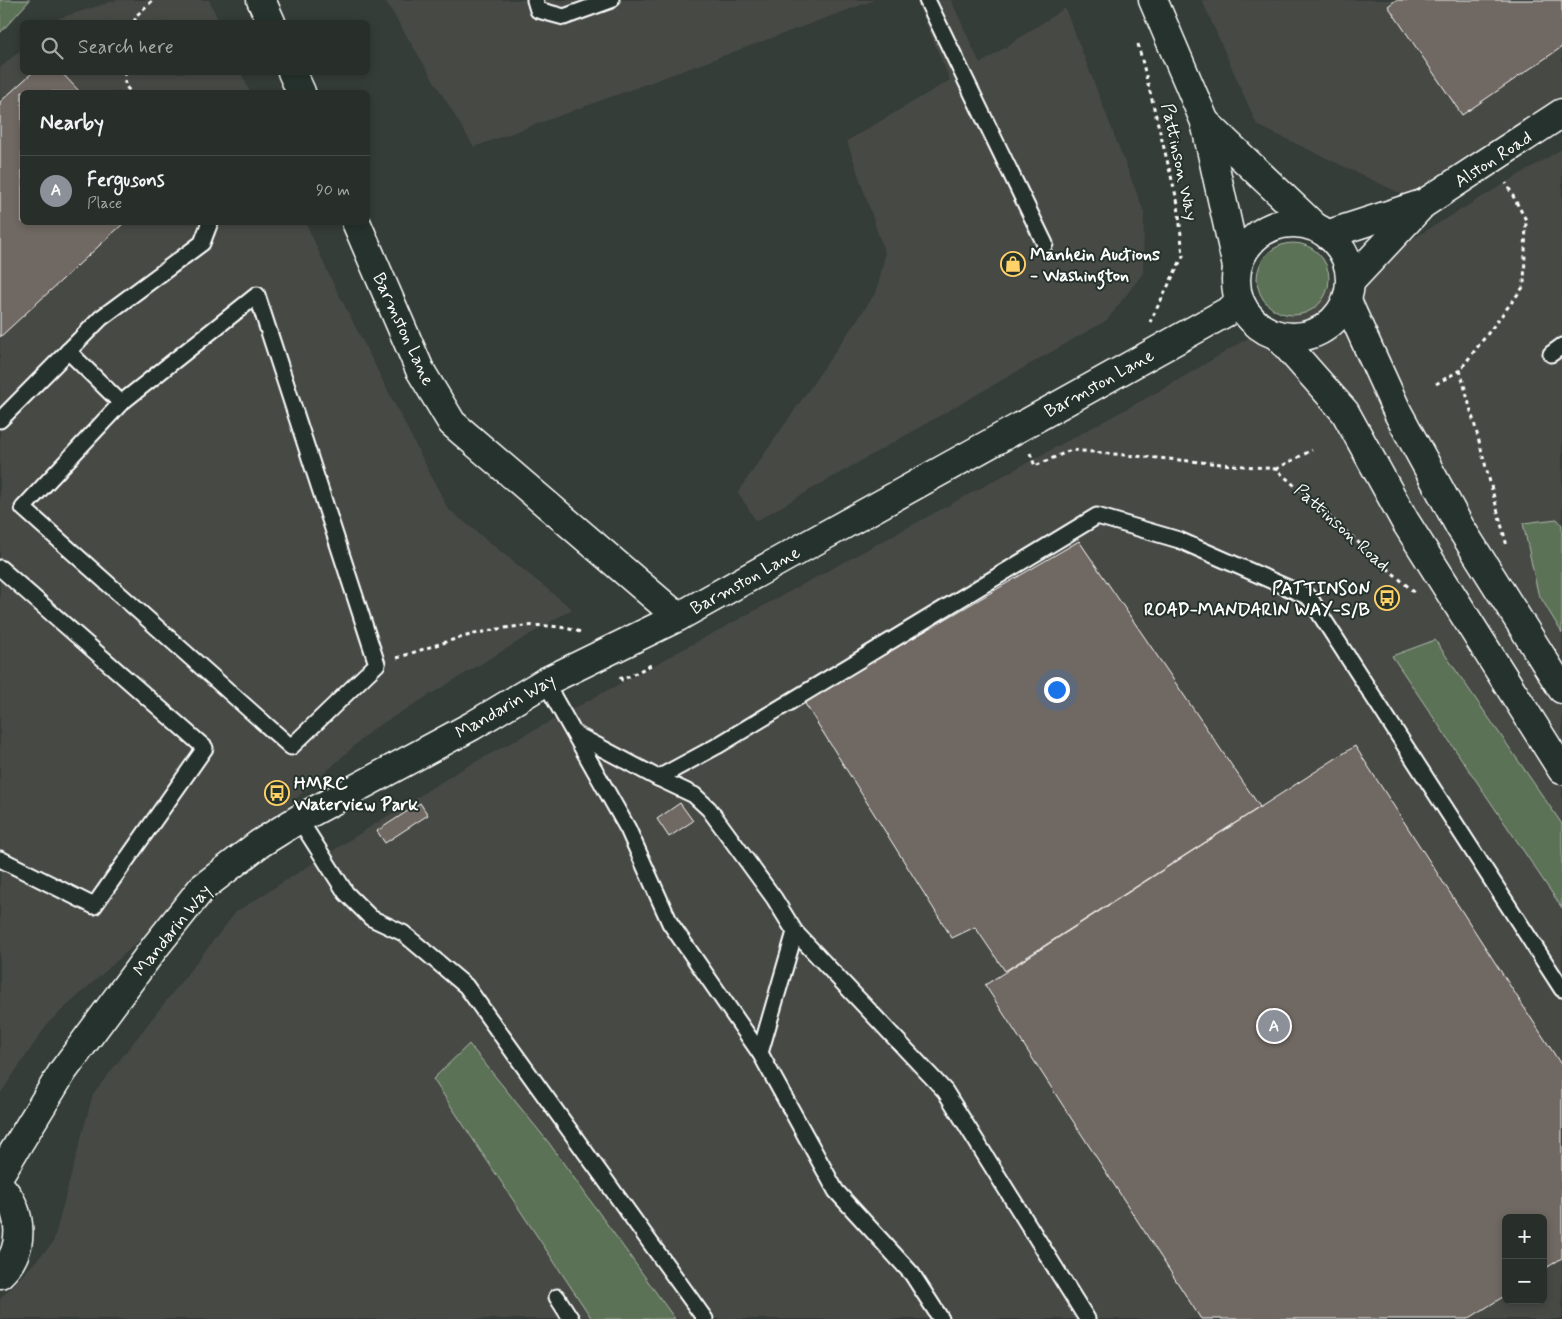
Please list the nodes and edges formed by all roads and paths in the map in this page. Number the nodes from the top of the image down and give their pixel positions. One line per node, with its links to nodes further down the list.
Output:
1 (154, 0): 7 (path)
2 (261, 0): 8 (street)
3 (535, 0): 4 (lane)
4 (612, 0)
5 (927, 0): 21 (lane)
6 (1153, 0): 15 (street)
7 (135, 20)
8 (270, 20)
9 (1137, 38): 25 (path, Pattinson Way)
10 (125, 75): 12 (path)
11 (293, 75): 13 (street)
12 (128, 90)
13 (300, 90)
14 (1562, 113): 16 (street, Alston Road)
15 (1205, 122): 20 (street); 22 (street)
16 (1492, 158): 17 (street, Alston Road); 28 (path)
17 (1423, 204): 20 (street, Alston Road); 23 (street, Alston Road)
18 (209, 225): 27 (lane)
19 (357, 225): 38 (street, Barmston Lane)
20 (1321, 230): 22 (street); 23 (street)
21 (1045, 244)
22 (1237, 267): 24 (street)
23 (1349, 291): 26 (street); 42 (street)
24 (1241, 304): 26 (street); 38 (street, Barmston Lane)
25 (1147, 327)
26 (1277, 335): 44 (street)
27 (68, 351): 30 (lane); 31 (lane)
28 (1460, 370): 29 (path); 35 (path)
29 (1436, 384)
30 (120, 403): 40 (lane); 40 (lane)
31 (0, 420)
32 (1028, 450): 34 (path)
33 (1312, 450): 34 (path)
34 (1276, 468): 37 (path, Pattinson Road)
35 (1510, 555)
36 (0, 568): 47 (lane)
37 (1416, 593)
38 (678, 617): 39 (street, Mandarin Way)
39 (606, 654): 40 (path); 41 (street, Mandarin Way)
40 (377, 664)
41 (545, 682): 43 (lane); 46 (street, Mandarin Way)
42 (1562, 689)
43 (575, 734): 45 (lane); 50 (lane)
44 (1562, 770)
45 (658, 778): 48 (lane); 49 (lane)
46 (299, 819): 51 (street, Mandarin Way); 56 (lane)
47 (0, 859)
48 (795, 932): 50 (lane); 58 (lane)
49 (1562, 989)
50 (760, 1053): 57 (lane)
51 (0, 1174)
52 (0, 1186): 53 (street)
53 (0, 1274)
54 (557, 1297): 55 (lane)
55 (572, 1319)
56 (705, 1319)
57 (941, 1319)
58 (1087, 1319)

